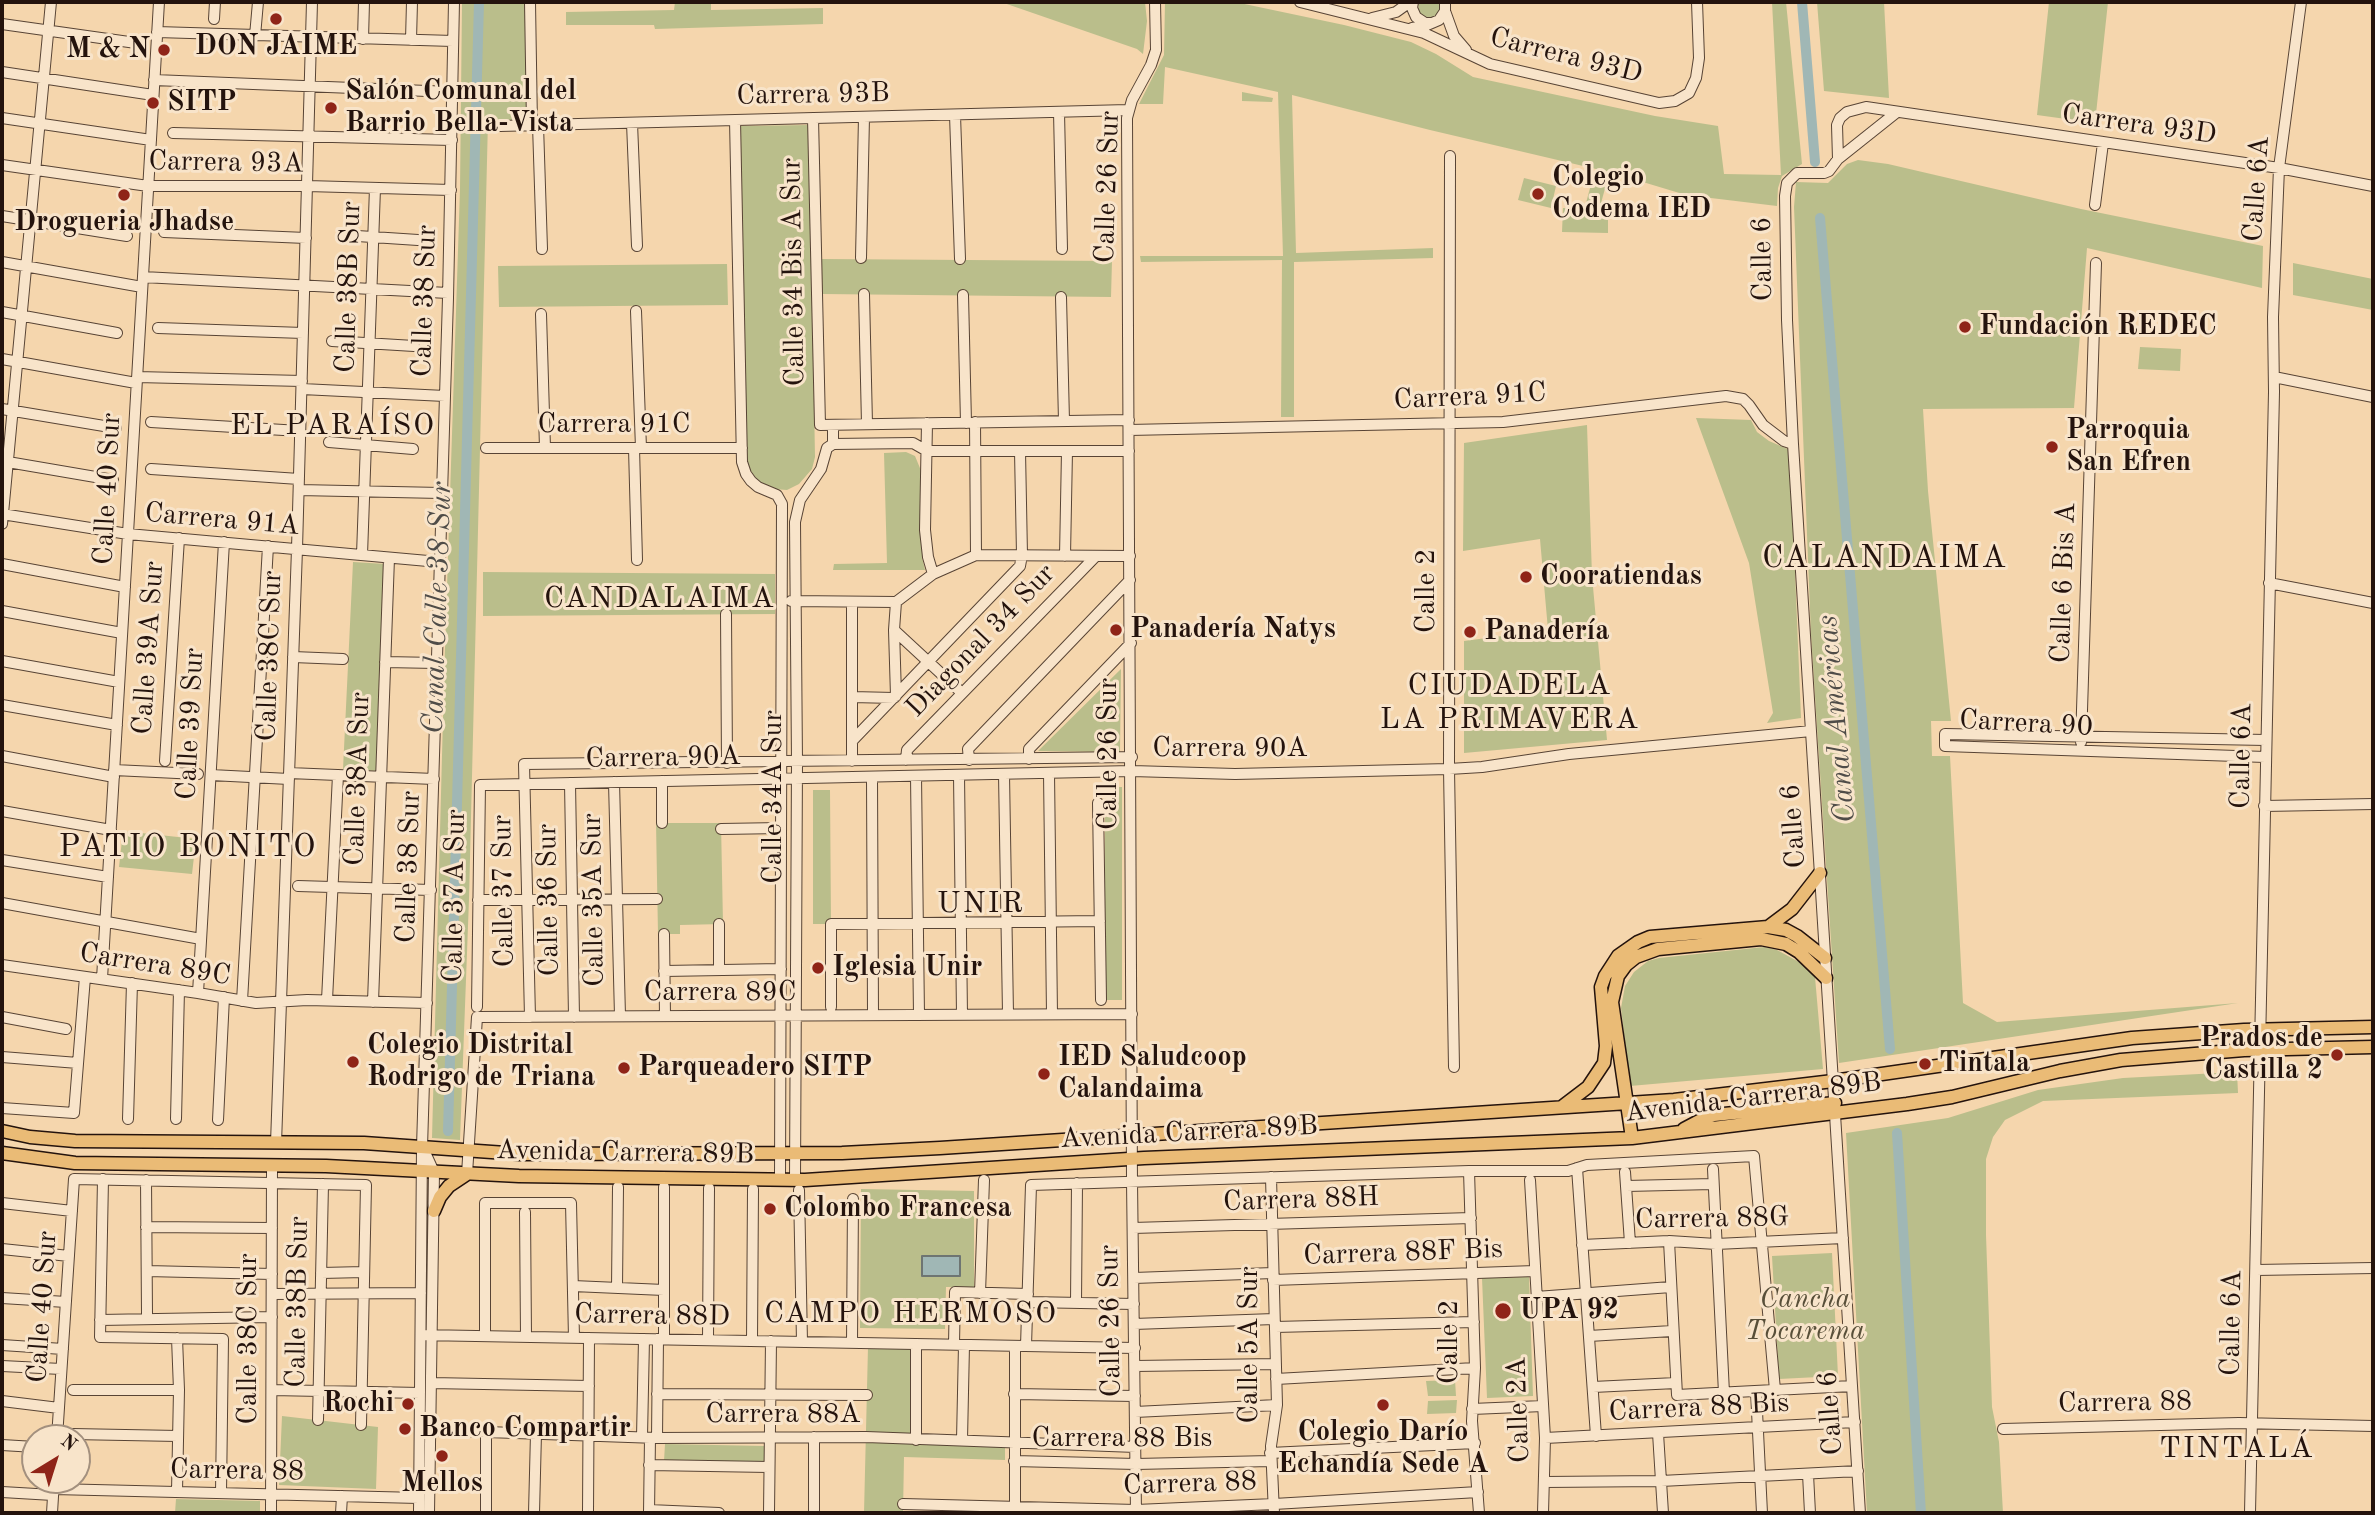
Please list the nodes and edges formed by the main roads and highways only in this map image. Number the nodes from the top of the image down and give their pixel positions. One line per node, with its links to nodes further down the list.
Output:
1 (1820, 873): 2 (main road)
2 (1768, 927): 3 (main road); 8 (main road)
3 (1825, 958)
4 (1826, 978): 7 (main road)
5 (2373, 1027): 7 (main road, Avenida Carrera 89B)
6 (2373, 1047): 10 (main road, Avenida Carrera 89B)
7 (1626, 1103): 8 (main road, Avenida Carrera 89B); 10 (main road)
8 (1562, 1107): 9 (main road, Avenida Carrera 89B)
9 (2, 1131)
10 (1632, 1138): 12 (main road, Avenida Carrera 89B)
11 (2, 1153): 12 (main road, Avenida Carrera 89B)
12 (467, 1174): 13 (main road)
13 (434, 1211)

